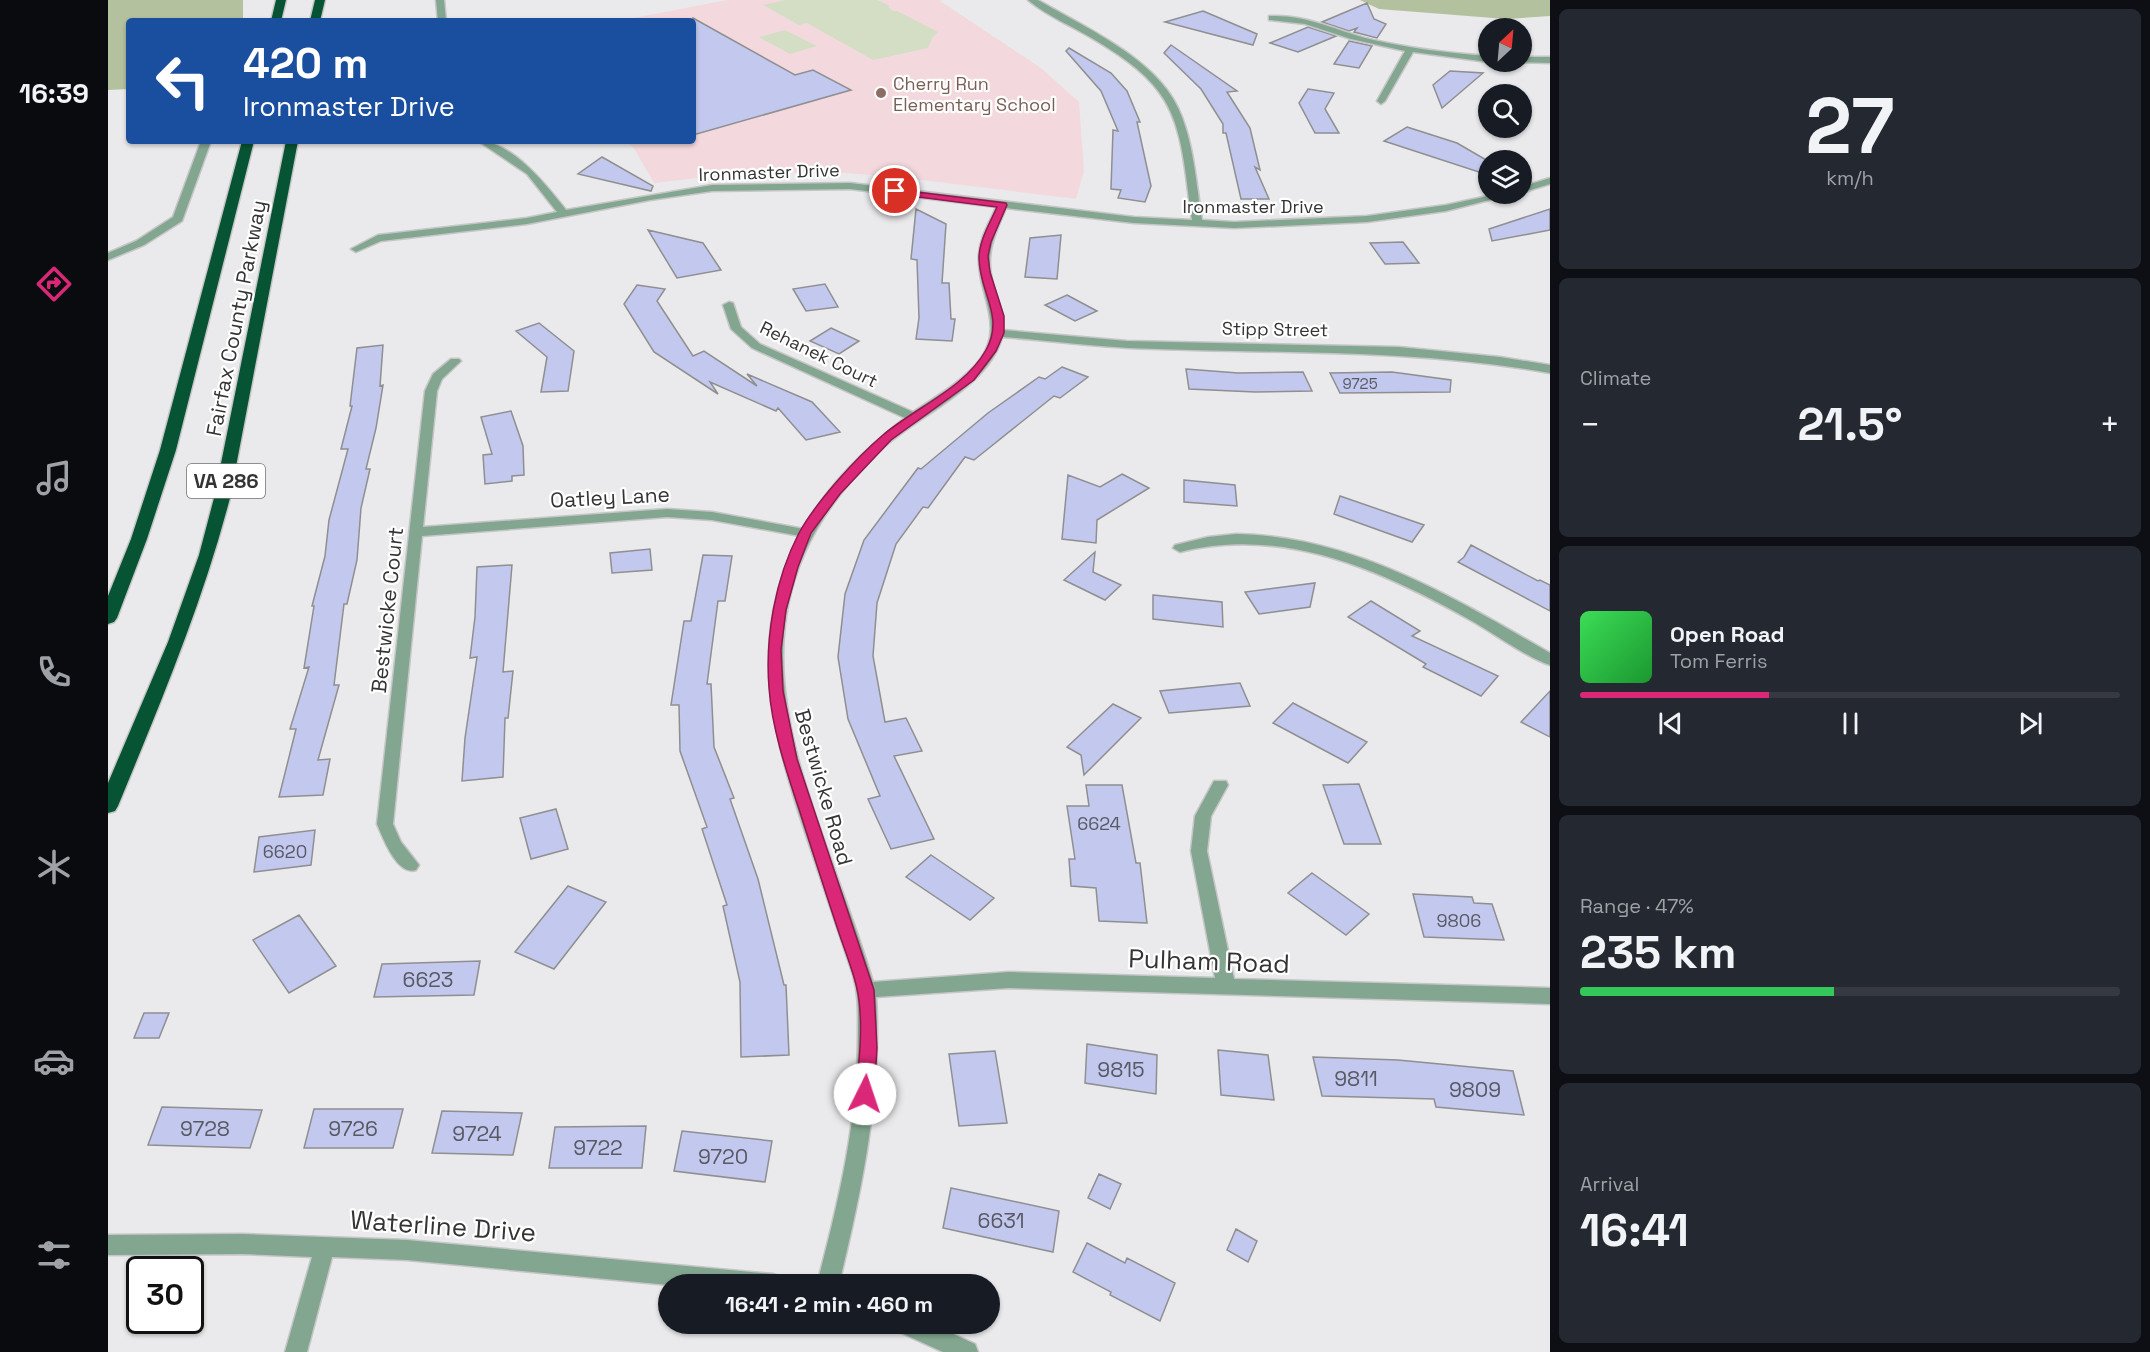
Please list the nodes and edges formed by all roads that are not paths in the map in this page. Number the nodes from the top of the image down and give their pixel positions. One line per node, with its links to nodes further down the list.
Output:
1 (281, 0): 5 (highway)
2 (320, 0): 6 (highway)
3 (440, 0): 7 (street)
4 (1032, 0): 23 (street)
5 (277, 18)
6 (316, 18)
7 (442, 18)
8 (1272, 18): 9 (street)
9 (1410, 50): 10 (street); 13 (street)
10 (1478, 58)
11 (1532, 60): 12 (street)
12 (1550, 60)
13 (1381, 101)
14 (205, 144): 25 (street)
15 (247, 144): 34 (highway, Fairfax County Parkway / VA 286)
16 (291, 144): 37 (highway, Fairfax County Parkway / VA 286)
17 (488, 144): 22 (street)
18 (1550, 181): 19 (street)
19 (1532, 187)
20 (1478, 201): 23 (street, Ironmaster Drive)
21 (1002, 205): 22 (street, Ironmaster Drive); 23 (street, Ironmaster Drive); 27 (street)
22 (564, 213): 24 (street, Ironmaster Drive)
23 (1198, 224)
24 (356, 249)
25 (108, 257)
26 (729, 305): 30 (street, Rehanek Court)
27 (999, 333): 29 (street, Stipp Street); 30 (street, Bestwicke Road)
28 (454, 361): 31 (street, Bestwicke Court)
29 (1550, 369)
30 (913, 417): 32 (street, Bestwicke Road)
31 (417, 532): 32 (street, Oatley Lane); 38 (street, Bestwicke Court)
32 (805, 533): 40 (street, Bestwicke Road)
33 (1180, 548): 35 (street)
34 (108, 618)
35 (1550, 660)
36 (1220, 785): 39 (street)
37 (108, 806)
38 (410, 865)
39 (1226, 987): 40 (street, Pulham Road); 41 (street, Pulham Road)
40 (866, 990): 45 (street, Bestwicke Road)
41 (1550, 996)
42 (108, 1245): 43 (street, Waterline Drive)
43 (325, 1246): 44 (street, Waterline Drive); 47 (street)
44 (665, 1274)
45 (831, 1274)
46 (929, 1334): 48 (street)
47 (296, 1352)
48 (967, 1352)

